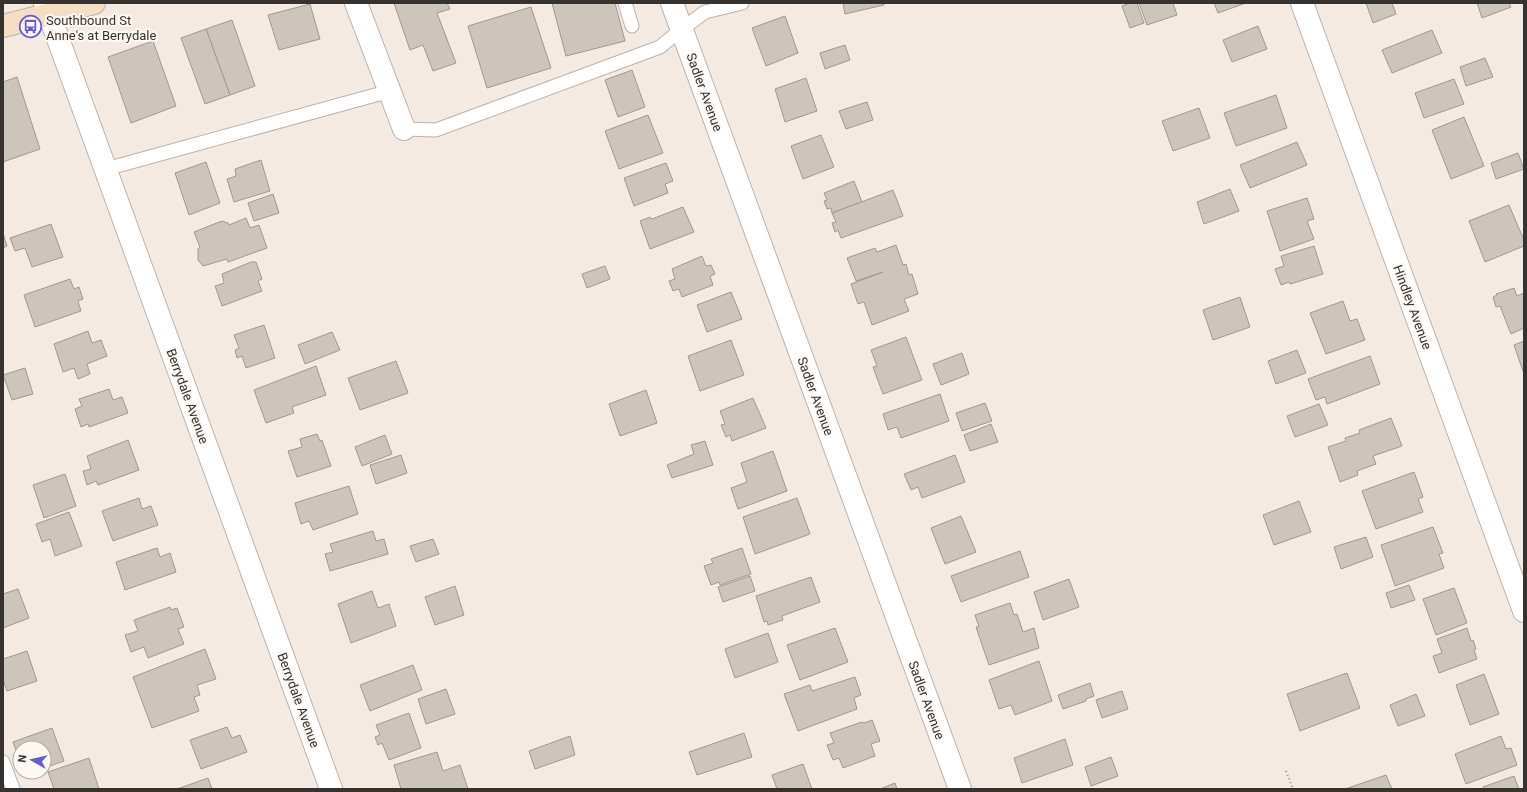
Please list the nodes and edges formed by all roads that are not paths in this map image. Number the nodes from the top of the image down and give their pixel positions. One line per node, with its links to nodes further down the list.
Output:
1 (94, 3): 7 (main road)
2 (356, 3): 11 (street)
3 (625, 3): 9 (lane)
4 (672, 3): 10 (street, Sadler Avenue)
5 (742, 3): 10 (lane)
6 (1302, 3): 14 (street, Hindley Avenue)
7 (47, 9): 8 (main road); 13 (street, Berrydale Avenue)
8 (3, 26)
9 (632, 26)
10 (682, 29): 12 (lane); 18 (street, Sadler Avenue)
11 (390, 91): 12 (street); 13 (lane)
12 (404, 129)
13 (106, 169): 17 (street, Berrydale Avenue)
14 (1524, 611)
15 (3, 762): 16 (lane)
16 (13, 789)
17 (331, 789)
18 (960, 789)

